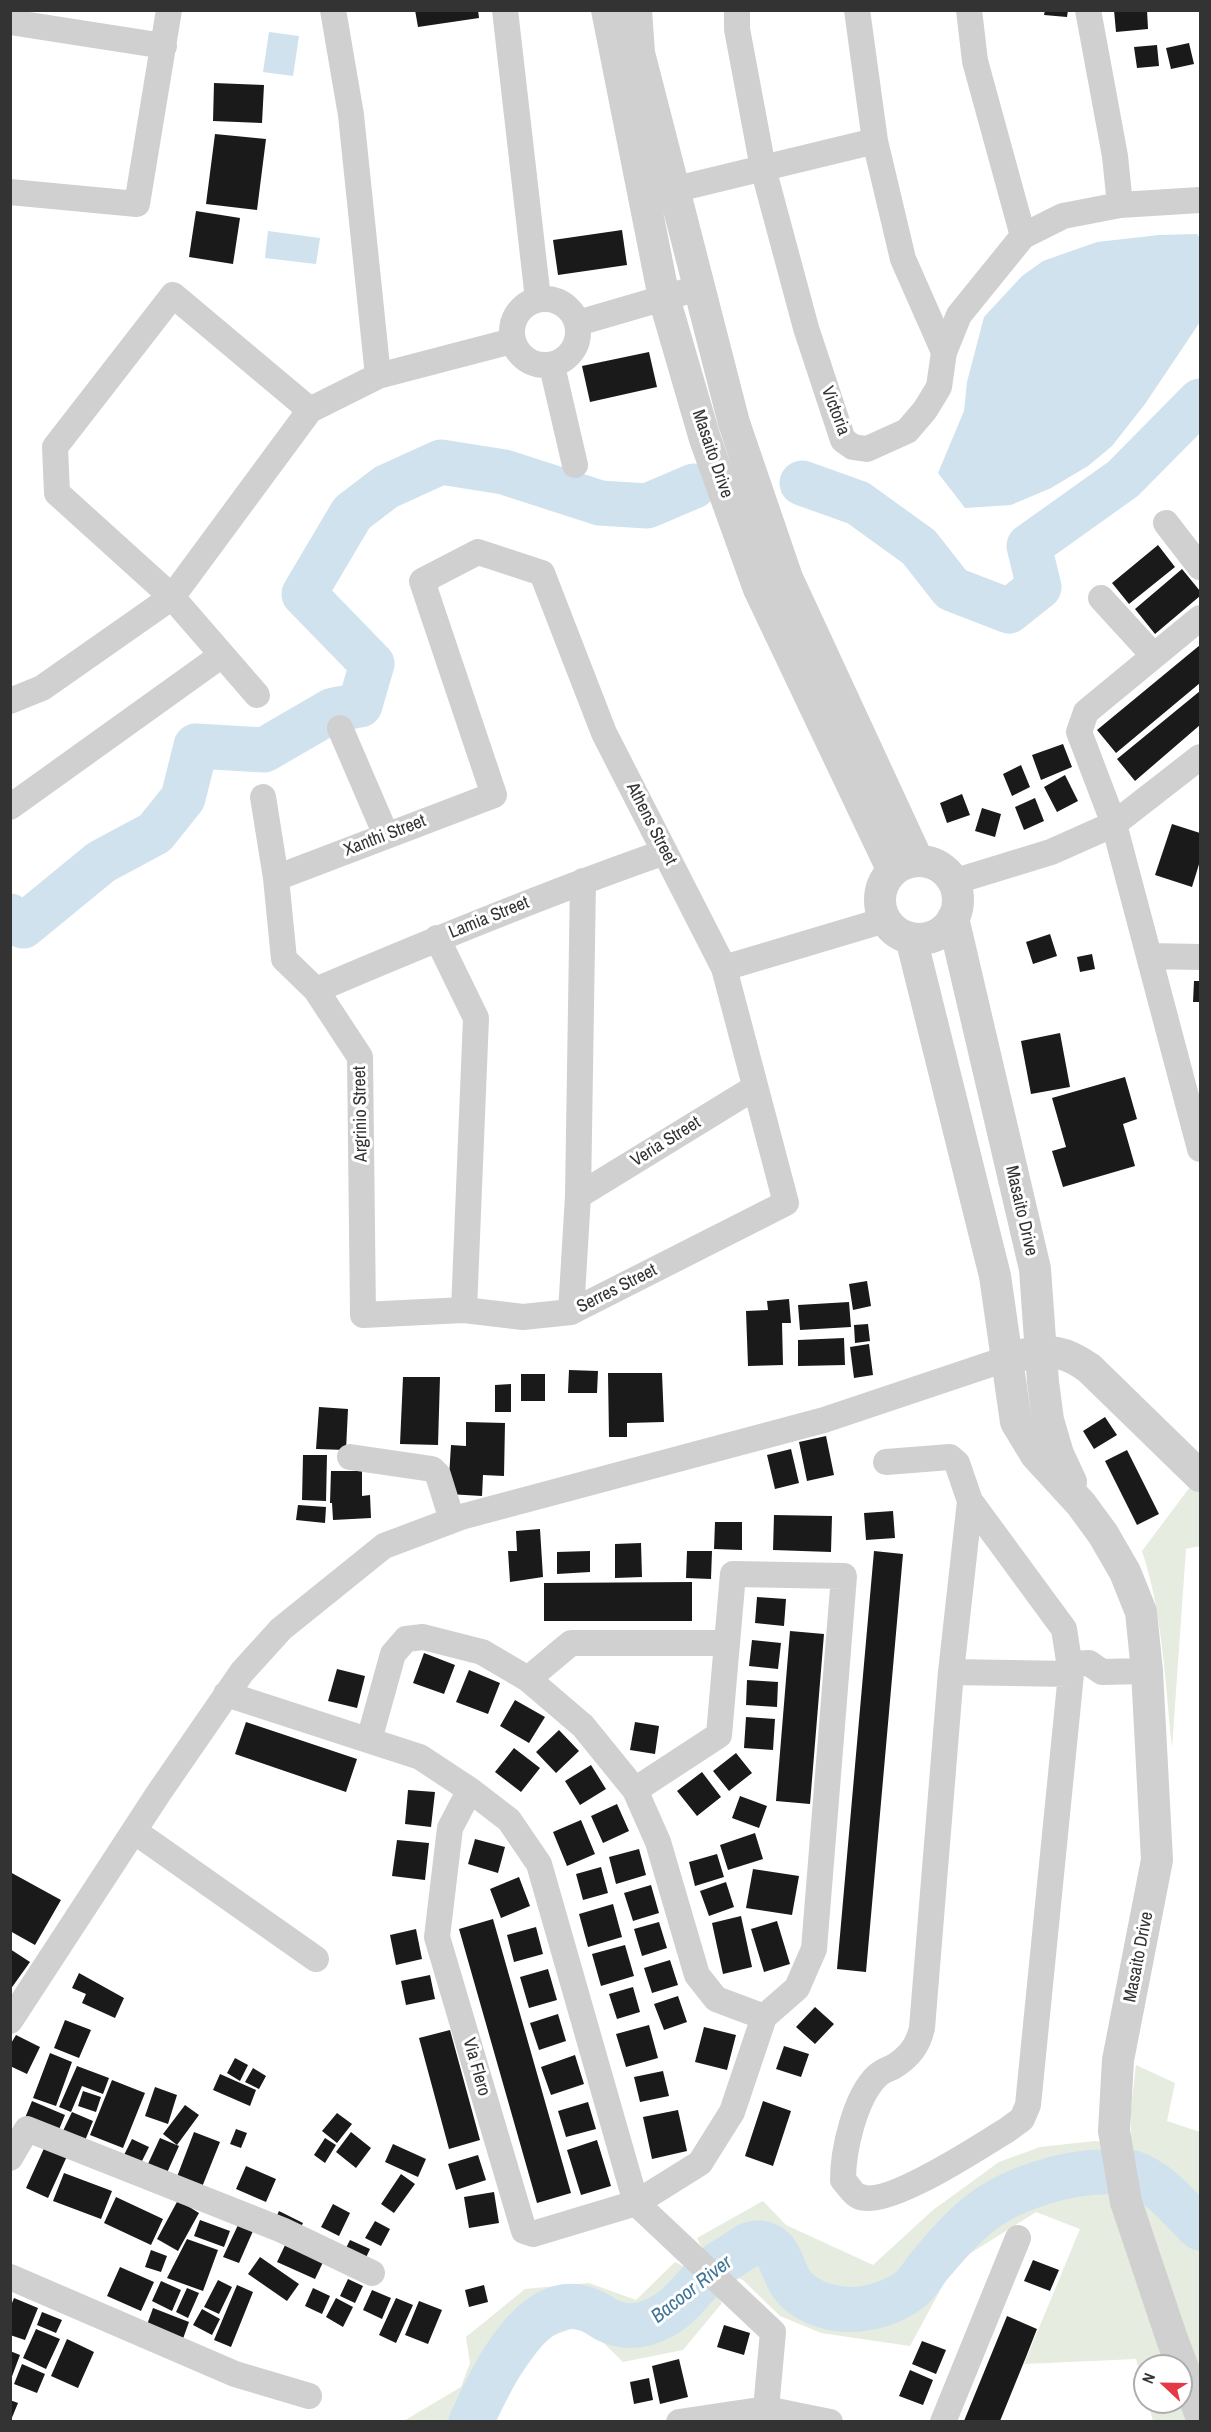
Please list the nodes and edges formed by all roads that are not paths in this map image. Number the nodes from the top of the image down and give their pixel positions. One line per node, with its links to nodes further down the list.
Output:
1 (170, 10): 11 (street)
2 (333, 10): 27 (street)
3 (505, 10): 22 (street)
4 (608, 10): 16 (street, Masaito Drive)
5 (636, 10): 14 (street, Masaito Drive)
6 (736, 10): 13 (street, Victoria)
7 (857, 10): 12 (street)
8 (969, 10): 19 (street)
9 (1088, 10): 18 (street)
10 (10, 22): 11 (street)
11 (164, 46): 15 (street)
12 (875, 141): 13 (street); 25 (street)
13 (763, 168): 14 (street); 25 (street, Victoria)
14 (674, 190): 16 (street); 20 (street, Masaito Drive)
15 (10, 192)
16 (644, 197): 21 (street, Masaito Drive)
17 (1200, 200): 18 (street)
18 (1120, 206): 19 (street)
19 (1023, 236): 25 (street)
20 (698, 288): 21 (street); 47 (street, Masaito Drive)
21 (664, 298): 23 (street); 47 (street, Masaito Drive)
22 (538, 299): 23 (street); 24 (street)
23 (578, 323): 26 (street)
24 (512, 340): 26 (street); 27 (street)
25 (944, 352)
26 (552, 366): 29 (street)
27 (378, 376): 28 (street)
28 (310, 410): 33 (street); 33 (street)
29 (575, 465)
30 (1166, 523): 31 (street)
31 (1200, 567)
32 (422, 581): 45 (street, Xanthi Street); 46 (street, Athens Street)
33 (172, 597): 36 (street); 39 (street)
34 (1101, 598): 37 (street)
35 (1200, 618): 37 (street)
36 (222, 655): 38 (street); 43 (street)
37 (1154, 656): 44 (street)
38 (257, 695)
39 (10, 701)
40 (340, 728): 45 (street)
41 (1200, 757): 44 (street)
42 (262, 797): 48 (street, Argrinio Street)
43 (10, 807)
44 (1114, 824): 50 (street); 55 (street)
45 (386, 835): 48 (street, Xanthi Street)
46 (665, 852): 49 (street, Lamia Street); 57 (street, Athens Street)
47 (906, 866): 50 (street); 52 (street)
48 (276, 878): 58 (street, Argrinio Street)
49 (583, 881): 53 (street, Lamia Street); 62 (street)
50 (953, 882): 51 (street)
51 (953, 918): 54 (street); 67 (street, Masaito Drive)
52 (885, 920): 54 (street); 57 (street)
53 (437, 938): 58 (street, Lamia Street); 64 (street)
54 (911, 938): 68 (street, Masaito Drive)
55 (1149, 956): 56 (street); 59 (street)
56 (1200, 957)
57 (724, 968): 60 (street, Athens Street)
58 (316, 990): 66 (street, Argrinio Street)
59 (1189, 1061): 61 (street)
60 (754, 1088): 62 (street, Veria Street); 63 (street, Athens Street)
61 (1200, 1149)
62 (579, 1196): 65 (street)
63 (786, 1203): 65 (street, Serres Street)
64 (464, 1310): 65 (street, Serres Street); 66 (street, Serres Street)
65 (571, 1312)
66 (363, 1315)
67 (1042, 1351): 68 (street); 71 (street); 73 (street, Masaito Drive)
68 (1006, 1359): 73 (street, Masaito Drive); 74 (street)
69 (350, 1457): 74 (street)
70 (886, 1462): 72 (street)
71 (1200, 1476)
72 (970, 1500): 77 (street); 78 (street)
73 (1081, 1504): 76 (street, Masaito Drive)
74 (452, 1520): 80 (street)
75 (727, 1643): 79 (street); 83 (street); 86 (street)
76 (1147, 1671): 78 (street); 95 (street, Masaito Drive)
77 (951, 1672): 78 (street); 78 (street)
78 (1070, 1673)
79 (528, 1679): 81 (street); 83 (street)
80 (226, 1694): 81 (street); 84 (street)
81 (369, 1740): 82 (street)
82 (470, 1790): 89 (street); 89 (street, Via Flero)
83 (635, 1790): 86 (street)
84 (134, 1831): 85 (street); 87 (street)
85 (316, 1959)
86 (764, 2017): 89 (street, Via Flero)
87 (10, 2021)
88 (10, 2158): 91 (street)
89 (636, 2203): 94 (street)
90 (1018, 2238): 98 (street)
91 (372, 2273)
92 (10, 2277): 93 (street)
93 (309, 2396)
94 (766, 2409): 96 (street); 97 (street)
95 (1200, 2413)
96 (679, 2421)
97 (830, 2421)
98 (943, 2421)

